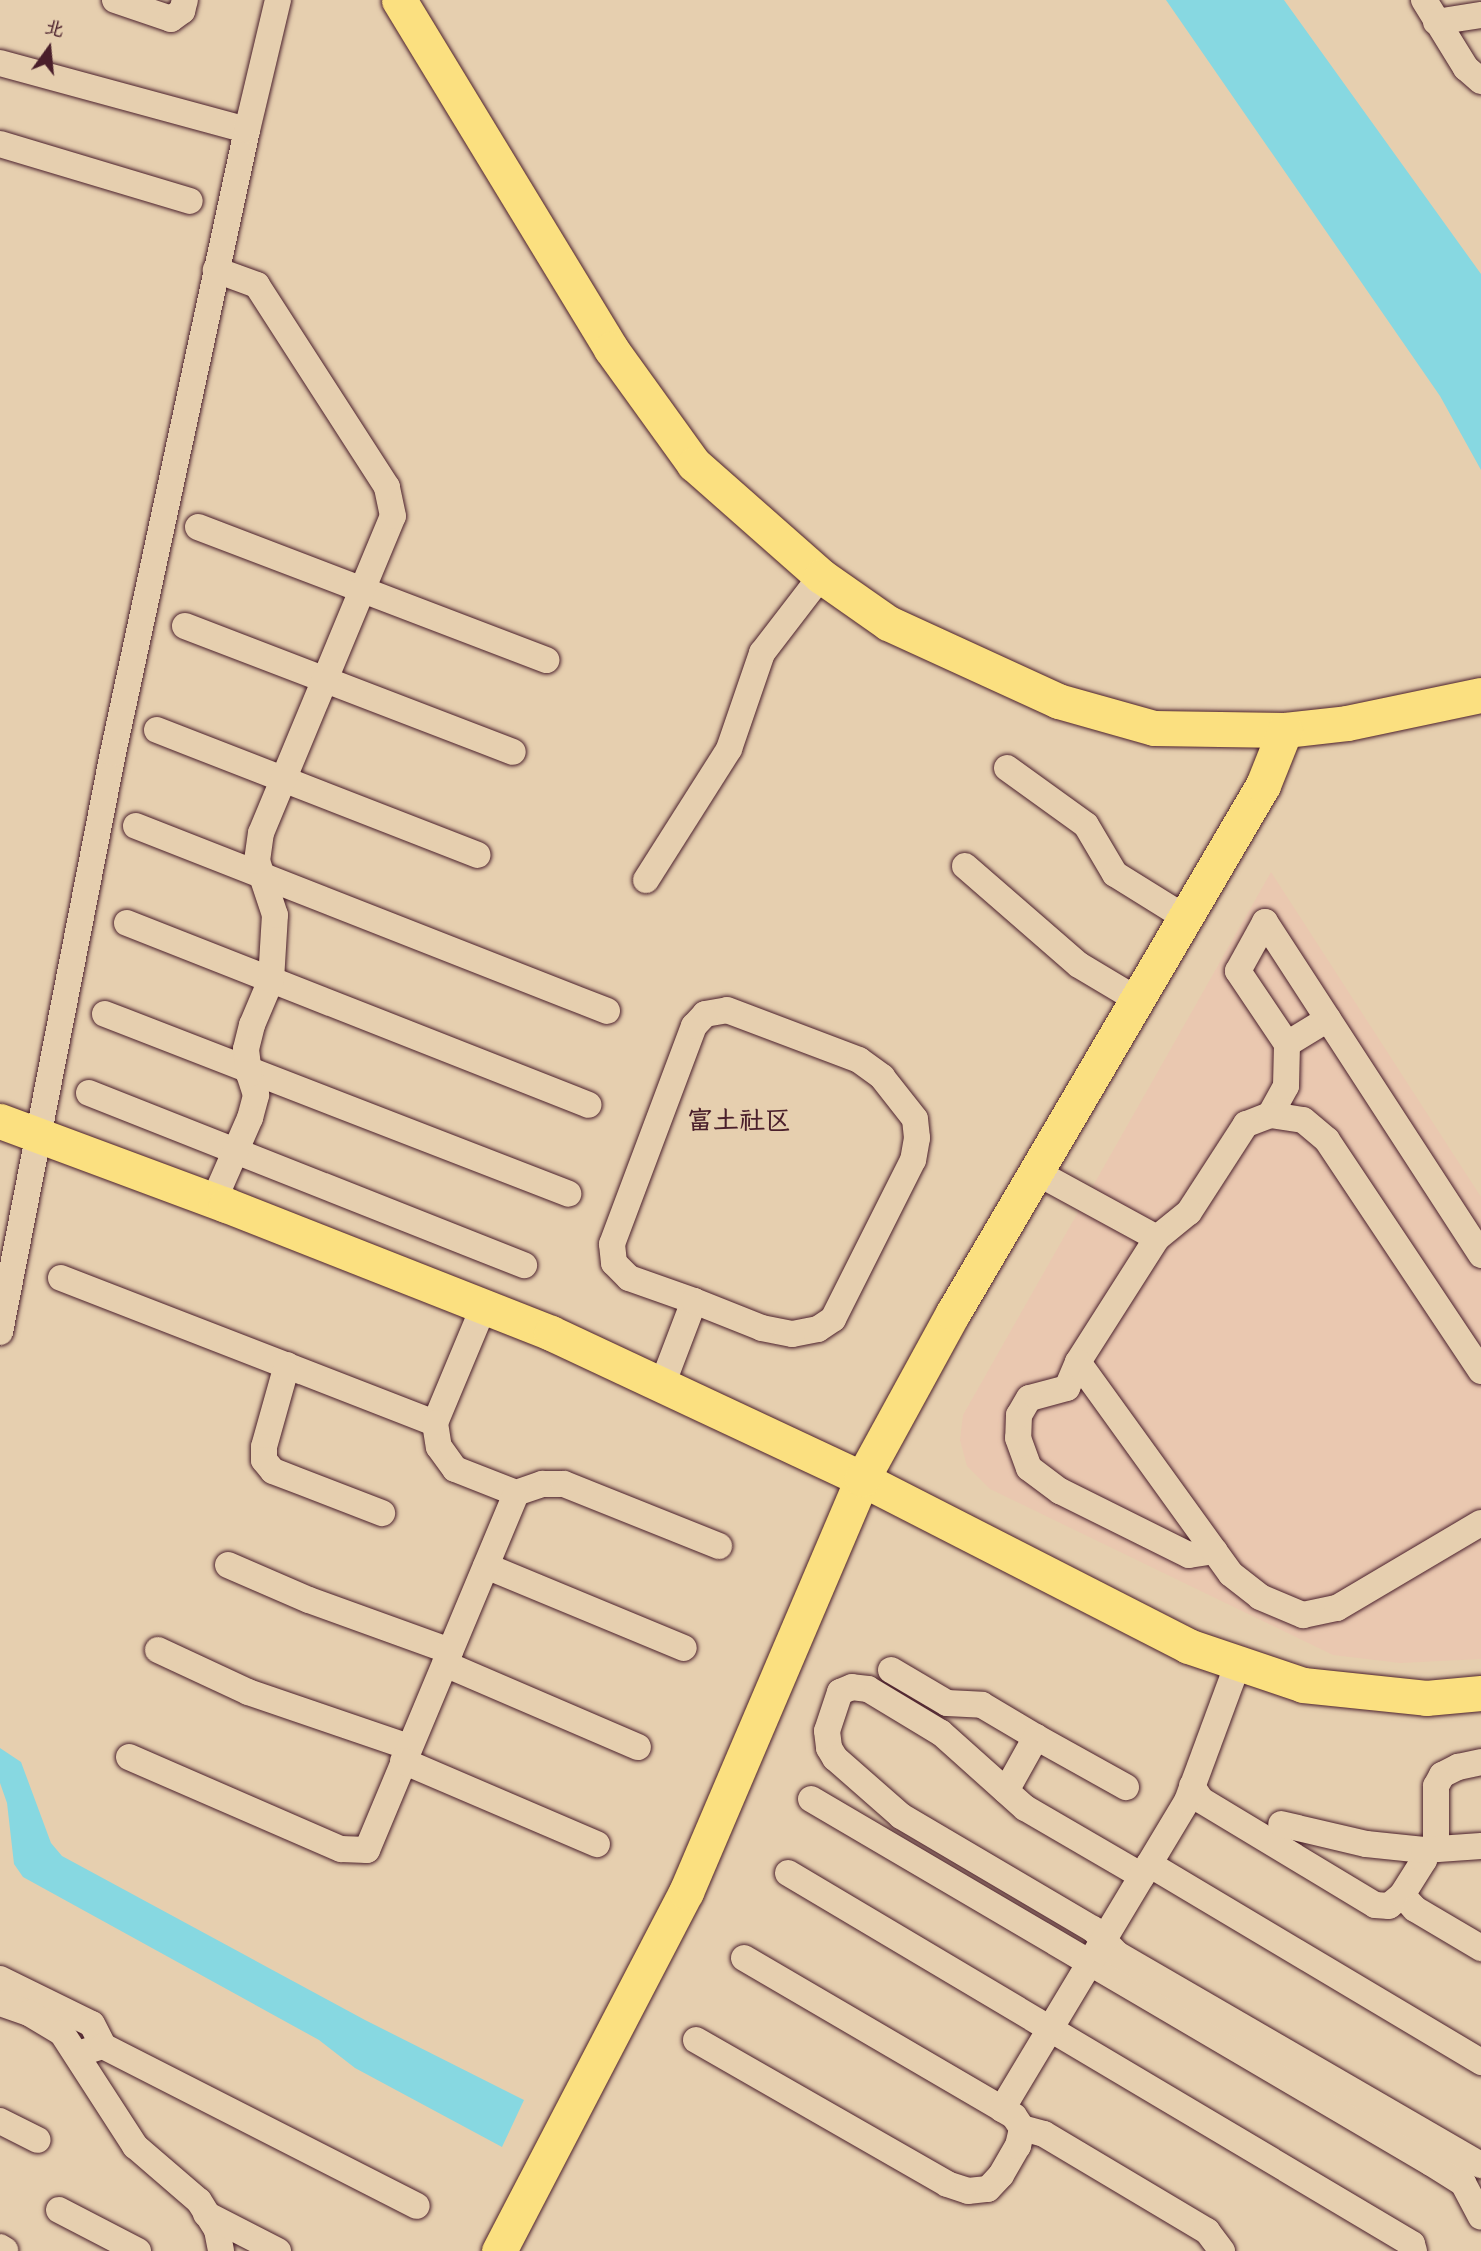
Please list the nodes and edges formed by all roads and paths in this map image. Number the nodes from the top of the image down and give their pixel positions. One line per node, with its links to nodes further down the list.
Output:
1 (115, 0): 2 (street)
2 (185, 0)
3 (278, 0): 9 (street)
4 (399, 0): 14 (main road)
5 (1430, 11): 6 (street); 8 (street)
6 (1481, 15)
7 (0, 63): 9 (street)
8 (1481, 81)
9 (247, 130): 12 (street)
10 (0, 144): 11 (street)
11 (190, 201)
12 (216, 270): 15 (street); 43 (street)
13 (198, 527): 15 (street)
14 (821, 576): 21 (main road); 29 (street)
15 (362, 590): 17 (street); 18 (street)
16 (185, 626): 18 (street)
17 (547, 660)
18 (325, 680): 22 (street); 24 (street)
19 (1481, 695): 21 (main road)
20 (157, 730): 24 (street)
21 (1285, 730): 30 (main road)
22 (513, 752)
23 (1007, 768): 30 (street)
24 (283, 779): 26 (street); 28 (street)
25 (136, 826): 28 (street)
26 (477, 855)
27 (965, 866): 33 (street)
28 (261, 876): 32 (street); 34 (street)
29 (646, 880)
30 (1184, 917): 33 (main road)
31 (127, 923): 32 (street)
32 (271, 979): 38 (street); 40 (street)
33 (1136, 999): 45 (main road)
34 (607, 1011)
35 (105, 1014): 38 (street)
36 (1328, 1019): 37 (street); 37 (street); 49 (street)
37 (1287, 1044): 41 (street)
38 (249, 1070): 44 (street); 46 (street)
39 (89, 1093): 44 (street)
40 (588, 1105)
41 (1269, 1115): 48 (street); 57 (street)
42 (0, 1121): 43 (main road)
43 (39, 1134): 47 (main road); 54 (street)
44 (235, 1151): 47 (street); 50 (street)
45 (1036, 1172): 48 (street); 60 (main road)
46 (568, 1194)
47 (214, 1200): 53 (main road)
48 (1157, 1238): 55 (street)
49 (1481, 1255)
50 (524, 1265)
51 (61, 1278): 56 (street)
52 (694, 1301): 52 (street); 58 (street)
53 (484, 1306): 58 (main road); 59 (street)
54 (0, 1332)
55 (1078, 1362): 65 (street); 65 (street)
56 (287, 1365): 59 (street); 62 (street)
57 (1481, 1371)
58 (663, 1385): 60 (main road)
59 (435, 1423): 61 (street)
60 (862, 1479): 71 (main road); 112 (main road)
61 (516, 1493): 64 (street); 67 (street)
62 (382, 1513)
63 (1481, 1523): 65 (street)
64 (719, 1546)
65 (1215, 1551)
66 (228, 1565): 70 (street)
67 (486, 1566): 68 (street); 70 (street)
68 (684, 1648)
69 (158, 1650): 76 (street)
70 (447, 1658): 75 (street); 76 (street)
71 (1238, 1663): 73 (main road); 79 (street)
72 (891, 1670): 74 (street)
73 (1481, 1693)
74 (1036, 1737): 80 (street); 81 (street)
75 (638, 1747)
76 (407, 1754): 77 (street); 84 (street)
77 (129, 1757)
78 (1481, 1762): 86 (street)
79 (1192, 1786): 87 (street); 89 (street)
80 (1126, 1787)
81 (1006, 1791): 87 (street); 90 (street)
82 (811, 1799): 93 (street)
83 (1282, 1824): 86 (street)
84 (597, 1844)
85 (1481, 1846): 86 (street)
86 (1430, 1850): 89 (street)
87 (1145, 1870): 90 (street); 99 (street)
88 (788, 1873): 96 (street)
89 (1402, 1895): 91 (street)
90 (1103, 1940): 93 (street); 104 (street)
91 (1481, 1948)
92 (744, 1958): 100 (street)
93 (1090, 1963): 96 (street); 108 (street)
94 (0, 1979): 98 (street)
95 (0, 2003): 98 (street)
96 (1050, 2029): 100 (street); 114 (street)
97 (696, 2040): 102 (street)
98 (91, 2050): 105 (street); 107 (street)
99 (1481, 2062)
100 (1002, 2109): 102 (street)
101 (0, 2121): 103 (street)
102 (1023, 2128): 113 (street)
103 (38, 2140)
104 (1481, 2165)
105 (417, 2206)
106 (59, 2210): 109 (street)
107 (206, 2214): 110 (street); 111 (street)
108 (1481, 2217)
109 (138, 2251)
110 (221, 2251)
111 (278, 2251)
112 (499, 2251)
113 (1222, 2251)
114 (1414, 2251)

